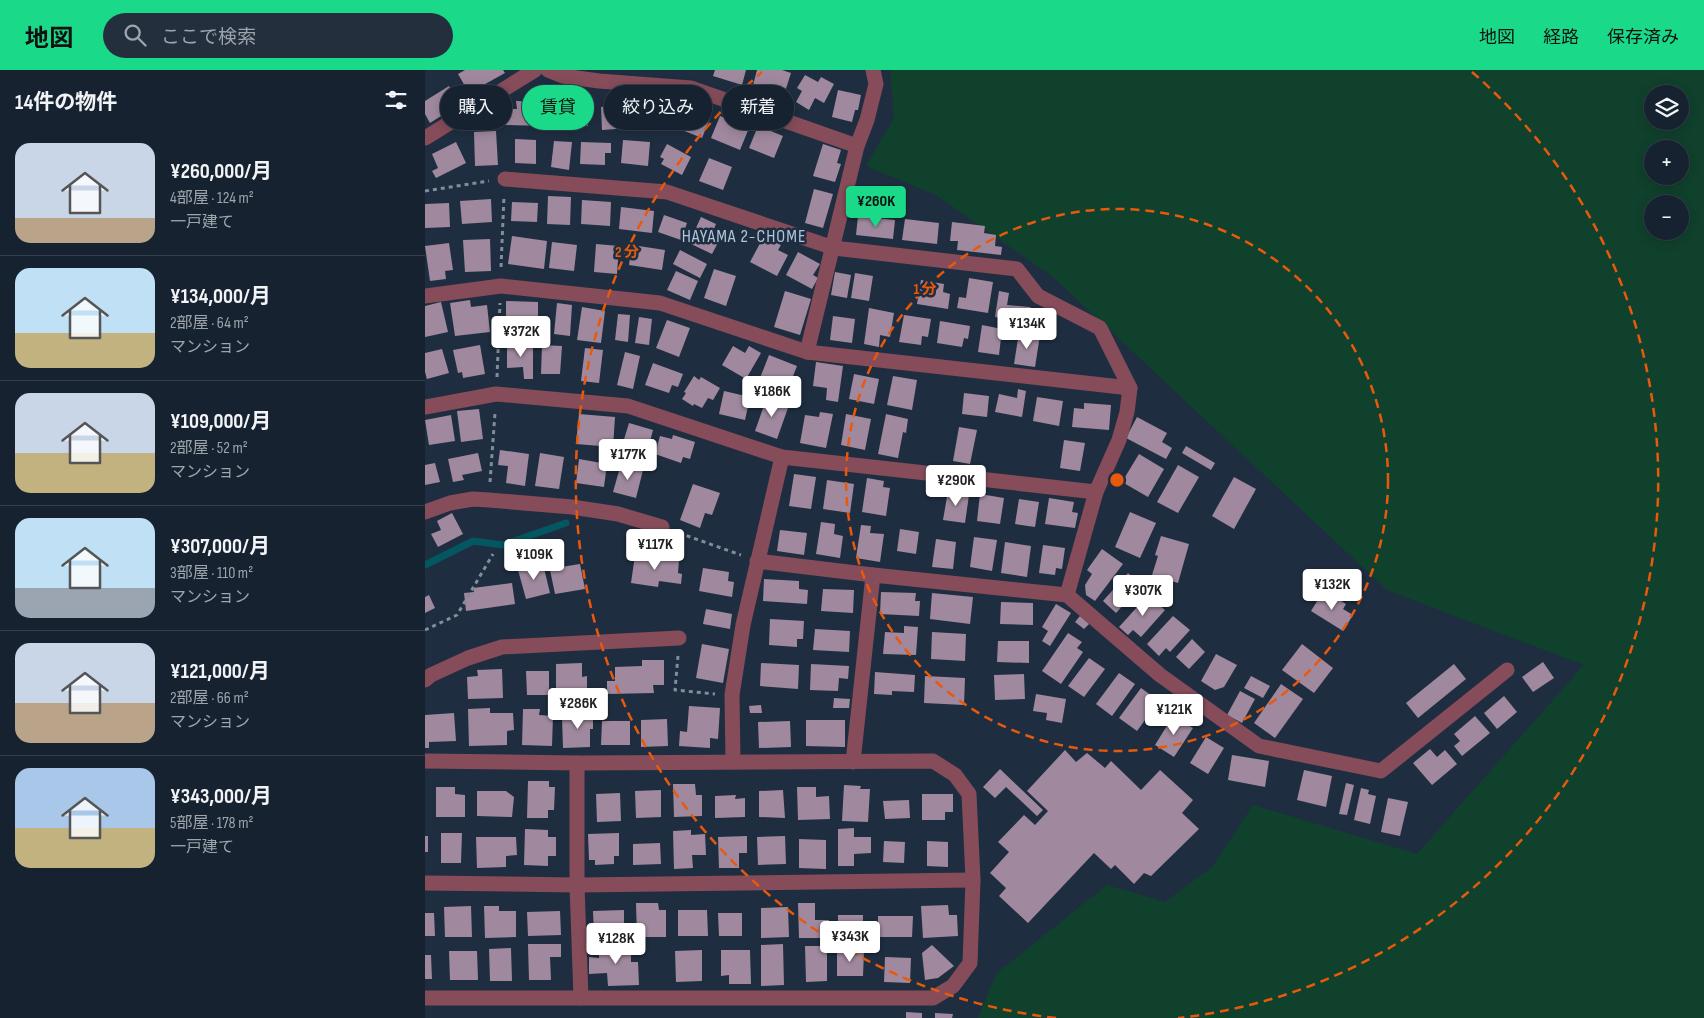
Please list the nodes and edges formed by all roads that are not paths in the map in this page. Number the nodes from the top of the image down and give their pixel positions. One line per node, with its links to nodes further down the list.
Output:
1 (535, 70): 4 (street)
2 (548, 70): 5 (street)
3 (873, 70): 5 (street)
4 (425, 138)
5 (857, 146): 7 (street)
6 (505, 179): 7 (street)
7 (834, 248): 9 (street); 10 (street)
8 (425, 296): 9 (street)
9 (807, 352): 10 (street)
10 (1130, 388): 13 (street)
11 (425, 407): 12 (street)
12 (782, 457): 13 (street); 16 (street)
13 (1096, 492): 18 (street)
14 (425, 512): 15 (street)
15 (662, 526)
16 (757, 560): 17 (street); 23 (street)
17 (873, 575): 18 (street); 24 (street)
18 (1067, 595): 20 (street)
19 (679, 638): 21 (street)
20 (1507, 670)
21 (425, 680)
22 (425, 760): 25 (street)
23 (733, 761): 24 (street); 25 (street)
24 (853, 762): 26 (street)
25 (577, 763): 28 (street)
26 (973, 880): 28 (street); 30 (street)
27 (425, 883): 28 (street)
28 (577, 886): 30 (street)
29 (425, 998): 30 (street)
30 (581, 998)

